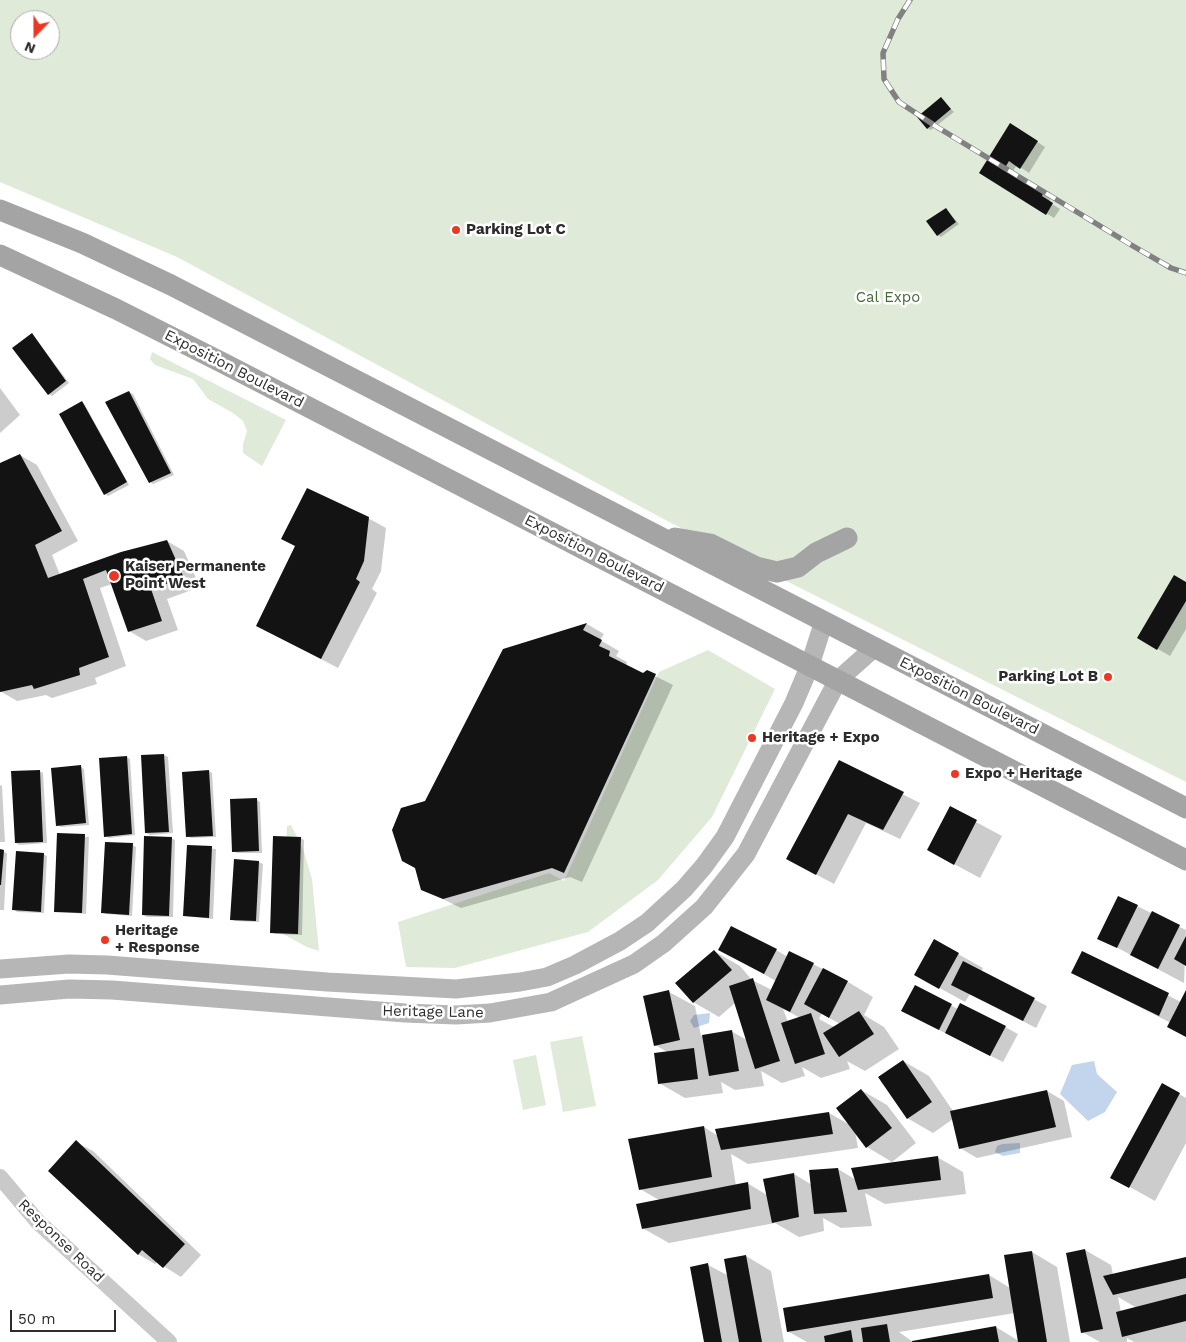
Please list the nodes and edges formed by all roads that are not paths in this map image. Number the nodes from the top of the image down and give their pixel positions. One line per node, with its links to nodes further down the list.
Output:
1 (0, 210): 3 (main road, Exposition Boulevard)
2 (0, 255): 7 (main road, Exposition Boulevard)
3 (658, 536): 4 (main road); 5 (main road, Exposition Boulevard)
4 (847, 538)
5 (824, 621): 6 (main road, Exposition Boulevard); 7 (main road, Heritage Lane)
6 (874, 648): 8 (main road, Heritage Lane); 9 (main road, Exposition Boulevard)
7 (810, 665): 8 (main road, Exposition Boulevard); 11 (main road, Heritage Lane)
8 (838, 680): 10 (main road, Exposition Boulevard); 12 (main road, Heritage Lane)
9 (1186, 808)
10 (1186, 860)
11 (0, 969)
12 (0, 995)
13 (0, 1177): 14 (street, Response Road)
14 (169, 1342)

